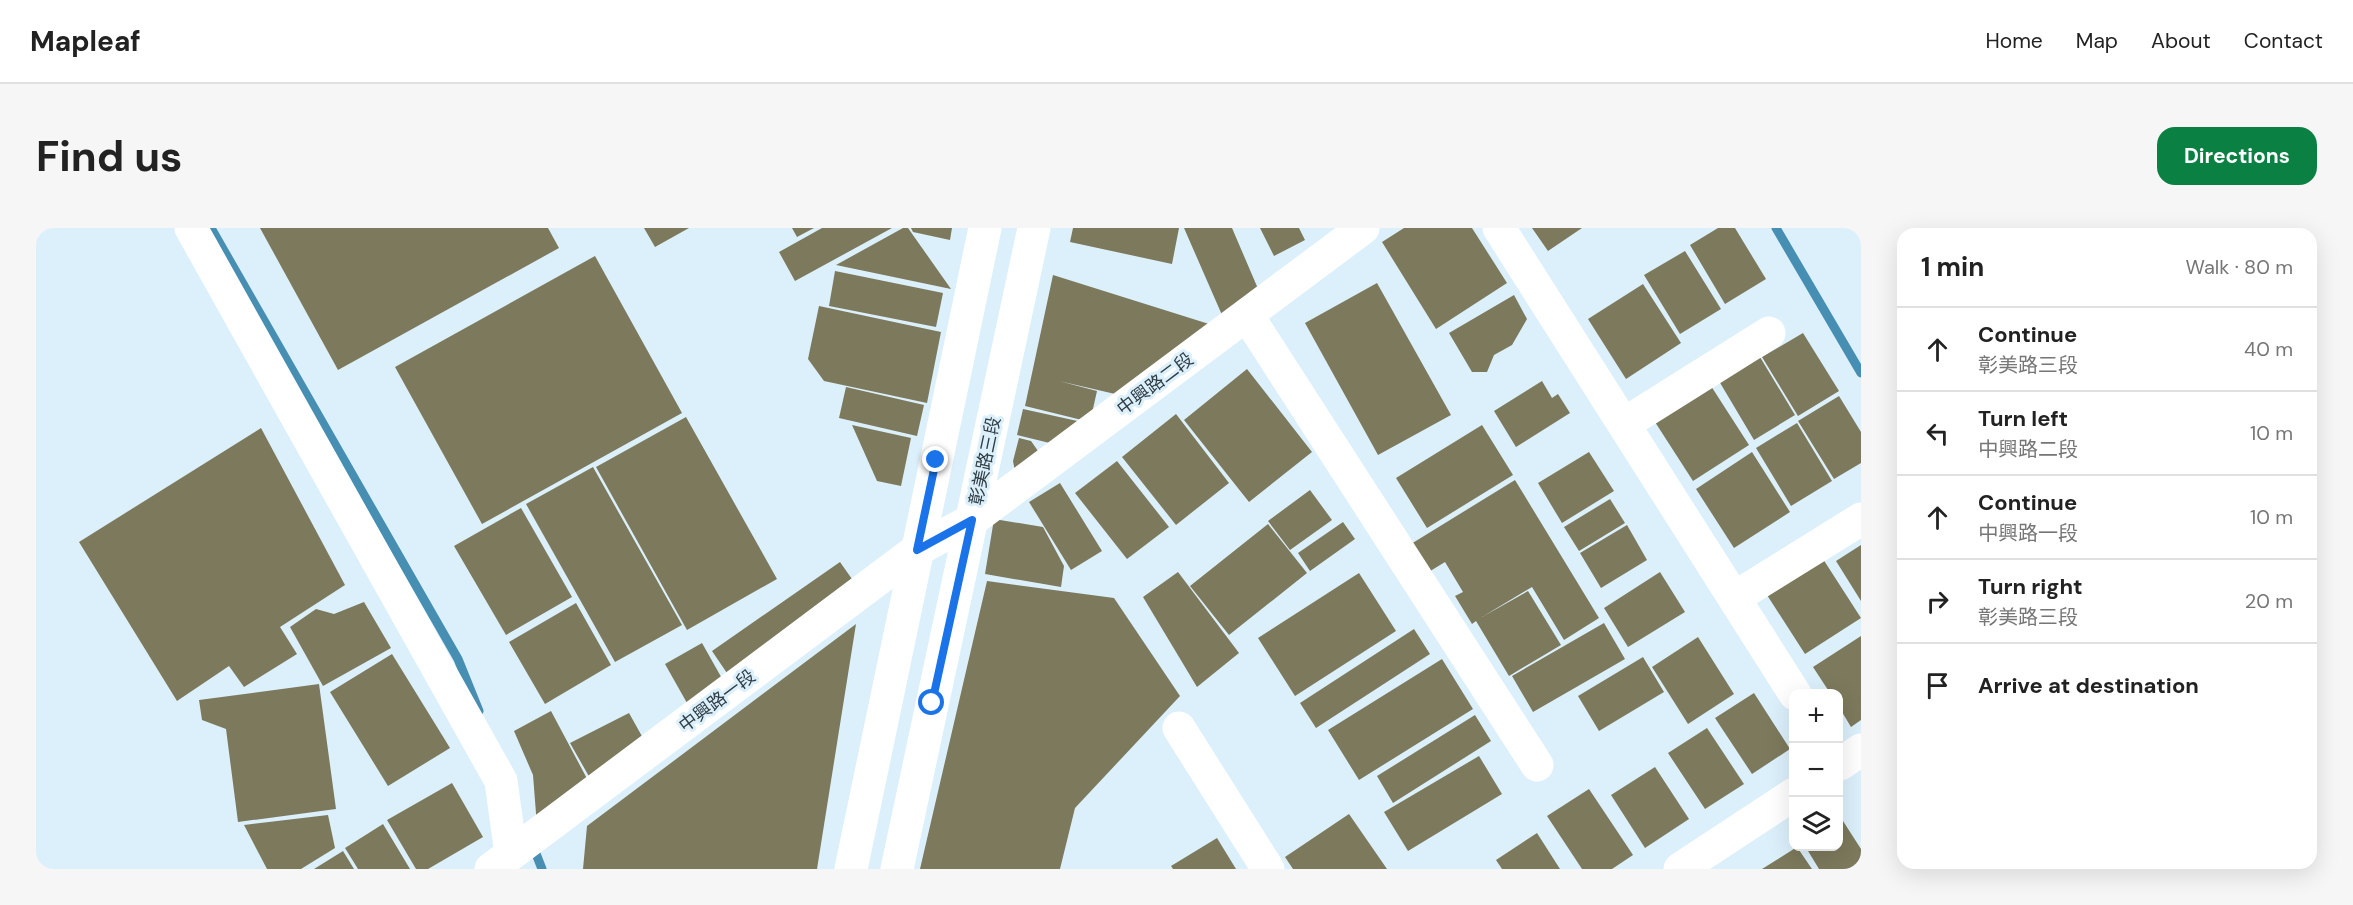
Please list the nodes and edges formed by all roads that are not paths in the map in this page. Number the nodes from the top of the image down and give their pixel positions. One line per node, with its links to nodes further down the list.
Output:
1 (191, 228): 16 (main road)
2 (985, 228): 10 (main road, 彰美路三段)
3 (1034, 228): 10 (main road, 彰美路三段)
4 (1363, 228): 6 (main road, 中興路二段)
5 (1499, 228): 8 (main road)
6 (1247, 315): 10 (main road, 中興路二段); 14 (main road)
7 (1769, 333): 8 (main road)
8 (1624, 424): 11 (main road)
9 (1861, 519): 11 (main road)
10 (944, 535): 16 (main road, 中興路一段); 17 (main road, 彰美路三段); 18 (main road, 彰美路三段)
11 (1734, 598): 12 (main road)
12 (1792, 689)
13 (1179, 728): 19 (main road)
14 (1537, 765)
15 (1789, 797): 20 (main road)
16 (501, 862)
17 (851, 869)
18 (897, 869)
19 (1268, 869)
20 (1680, 869)

